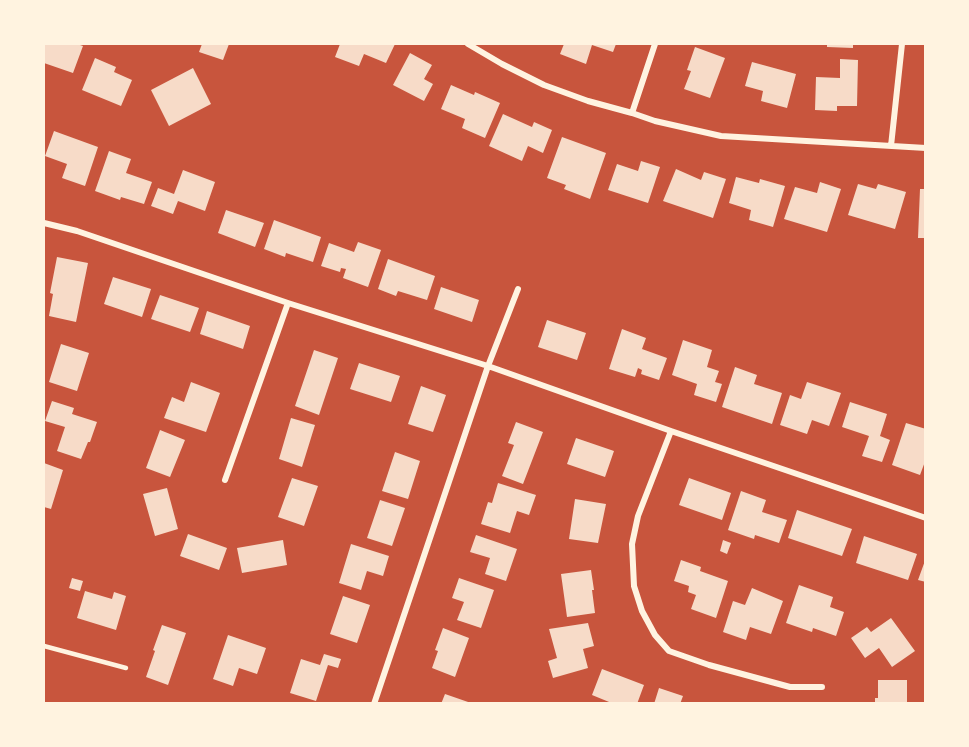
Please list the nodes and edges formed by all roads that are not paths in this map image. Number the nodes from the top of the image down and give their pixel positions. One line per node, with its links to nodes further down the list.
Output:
1 (468, 44): 4 (street)
2 (655, 44): 4 (street)
3 (902, 44): 5 (street)
4 (632, 113): 5 (street)
5 (891, 146): 6 (street)
6 (926, 148)
7 (44, 223): 9 (street)
8 (518, 289): 10 (street)
9 (288, 303): 10 (street); 12 (street)
10 (488, 366): 11 (street); 17 (street)
11 (670, 431): 13 (street); 16 (street)
12 (225, 480)
13 (926, 518)
14 (44, 646): 15 (lane)
15 (126, 668)
16 (822, 687)
17 (374, 704)

